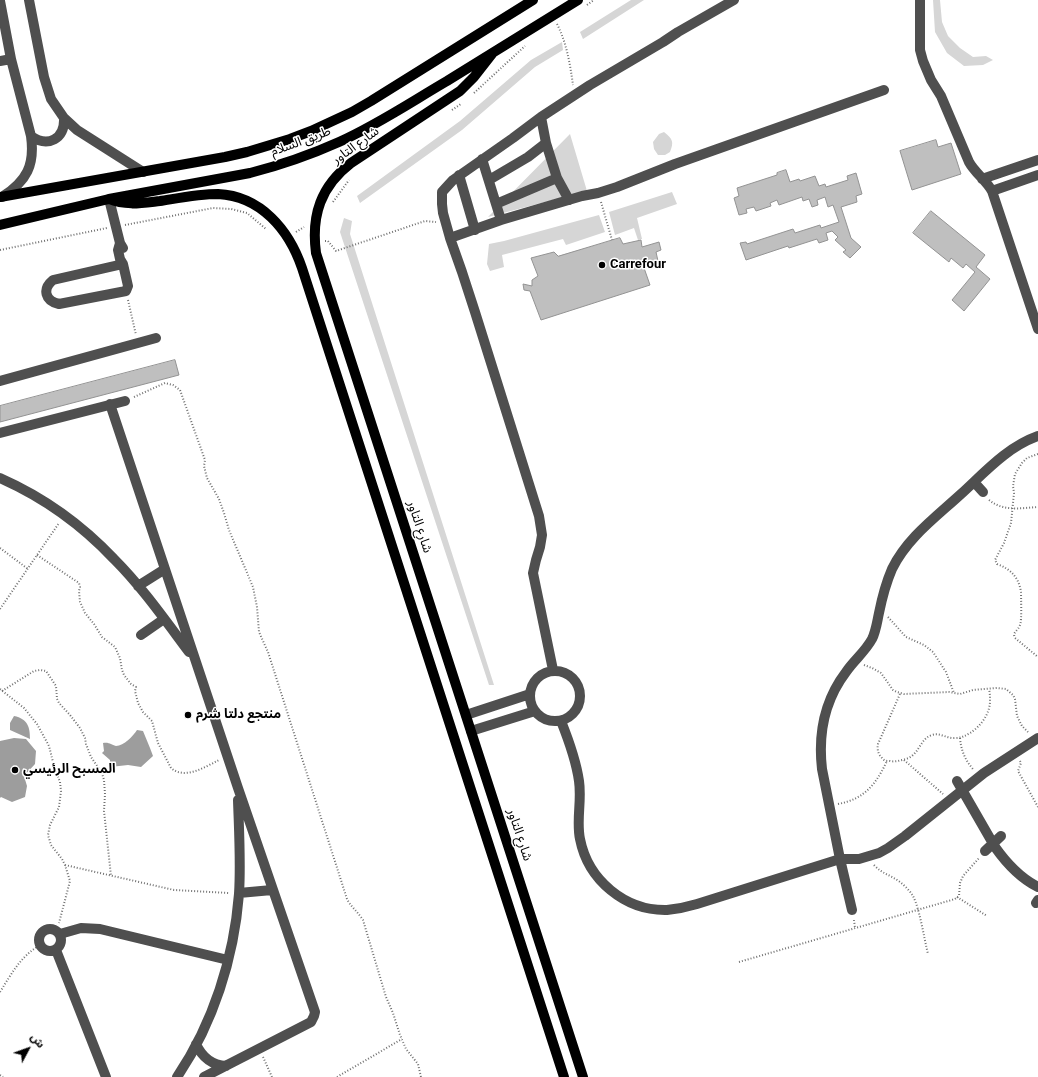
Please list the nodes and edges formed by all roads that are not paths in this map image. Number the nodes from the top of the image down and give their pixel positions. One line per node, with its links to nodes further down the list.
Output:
1 (29, 0): 12 (street)
2 (533, 0): 17 (main road, طريق السلام)
3 (578, 0): 7 (main road, طريق السلام)
4 (734, 0): 11 (street)
5 (920, 0): 21 (street)
6 (0, 1): 8 (street)
7 (492, 54): 25 (main road, طريق السلام); 33 (main road, شارع التاور)
8 (11, 59): 9 (street); 13 (street)
9 (0, 61)
10 (884, 90): 26 (street)
11 (541, 117): 14 (street); 15 (street)
12 (64, 118): 13 (street); 17 (street)
13 (31, 136): 24 (street)
14 (546, 143): 20 (street); 22 (street)
15 (482, 159): 18 (street); 22 (street)
16 (1038, 160): 21 (street)
17 (143, 172): 24 (main road, طريق السلام)
18 (459, 175): 30 (street); 31 (street)
19 (1038, 175): 23 (street)
20 (557, 178): 26 (street); 27 (street)
21 (982, 178): 23 (street)
22 (489, 180): 27 (street)
23 (992, 191): 35 (street)
24 (1, 197)
25 (109, 199): 29 (main road, طريق السلام); 32 (street); 34 (main road)
26 (569, 200): 28 (street)
27 (496, 204): 28 (street)
28 (501, 220): 30 (street)
29 (0, 224)
30 (475, 230): 31 (street)
31 (450, 238): 51 (street)
32 (123, 264): 32 (street)
33 (325, 281): 34 (main road); 54 (main road, شارع التاور)
34 (309, 286): 66 (main road)
35 (1034, 306): 36 (street)
36 (1038, 329)
37 (156, 338): 38 (street)
38 (0, 380)
39 (125, 401): 40 (street)
40 (110, 404): 41 (street); 46 (street)
41 (0, 433)
42 (1038, 436): 44 (street)
43 (0, 478): 47 (street)
44 (974, 482): 45 (street); 64 (street)
45 (982, 492)
46 (165, 569): 47 (street); 50 (street)
47 (138, 586): 48 (street)
48 (164, 619): 49 (street); 50 (street)
49 (141, 635)
50 (194, 658): 59 (street)
51 (553, 670): 52 (street); 55 (street)
52 (530, 694): 53 (street); 54 (street)
53 (535, 711): 55 (street); 56 (street)
54 (466, 715): 56 (main road, شارع التاور)
55 (561, 721): 64 (street)
56 (471, 731): 65 (main road, شارع التاور)
57 (1038, 738): 60 (street)
58 (957, 781): 60 (street)
59 (238, 788): 68 (street); 69 (street)
60 (963, 790): 62 (street); 64 (street)
61 (1001, 836): 62 (street)
62 (993, 844): 63 (street); 67 (street)
63 (985, 851)
64 (840, 859): 70 (street)
65 (518, 877): 66 (main road); 80 (main road, شارع التاور)
66 (501, 881): 79 (main road)
67 (1038, 887)
68 (272, 890): 69 (street); 75 (street)
69 (239, 893): 73 (street)
70 (852, 910)
71 (59, 932): 72 (street); 72 (street); 73 (street)
72 (56, 950): 76 (street)
73 (228, 960): 74 (street)
74 (196, 1044): 75 (street); 77 (street)
75 (226, 1066): 78 (street)
76 (106, 1077)
77 (177, 1077)
78 (204, 1077)
79 (564, 1077)
80 (583, 1077)

